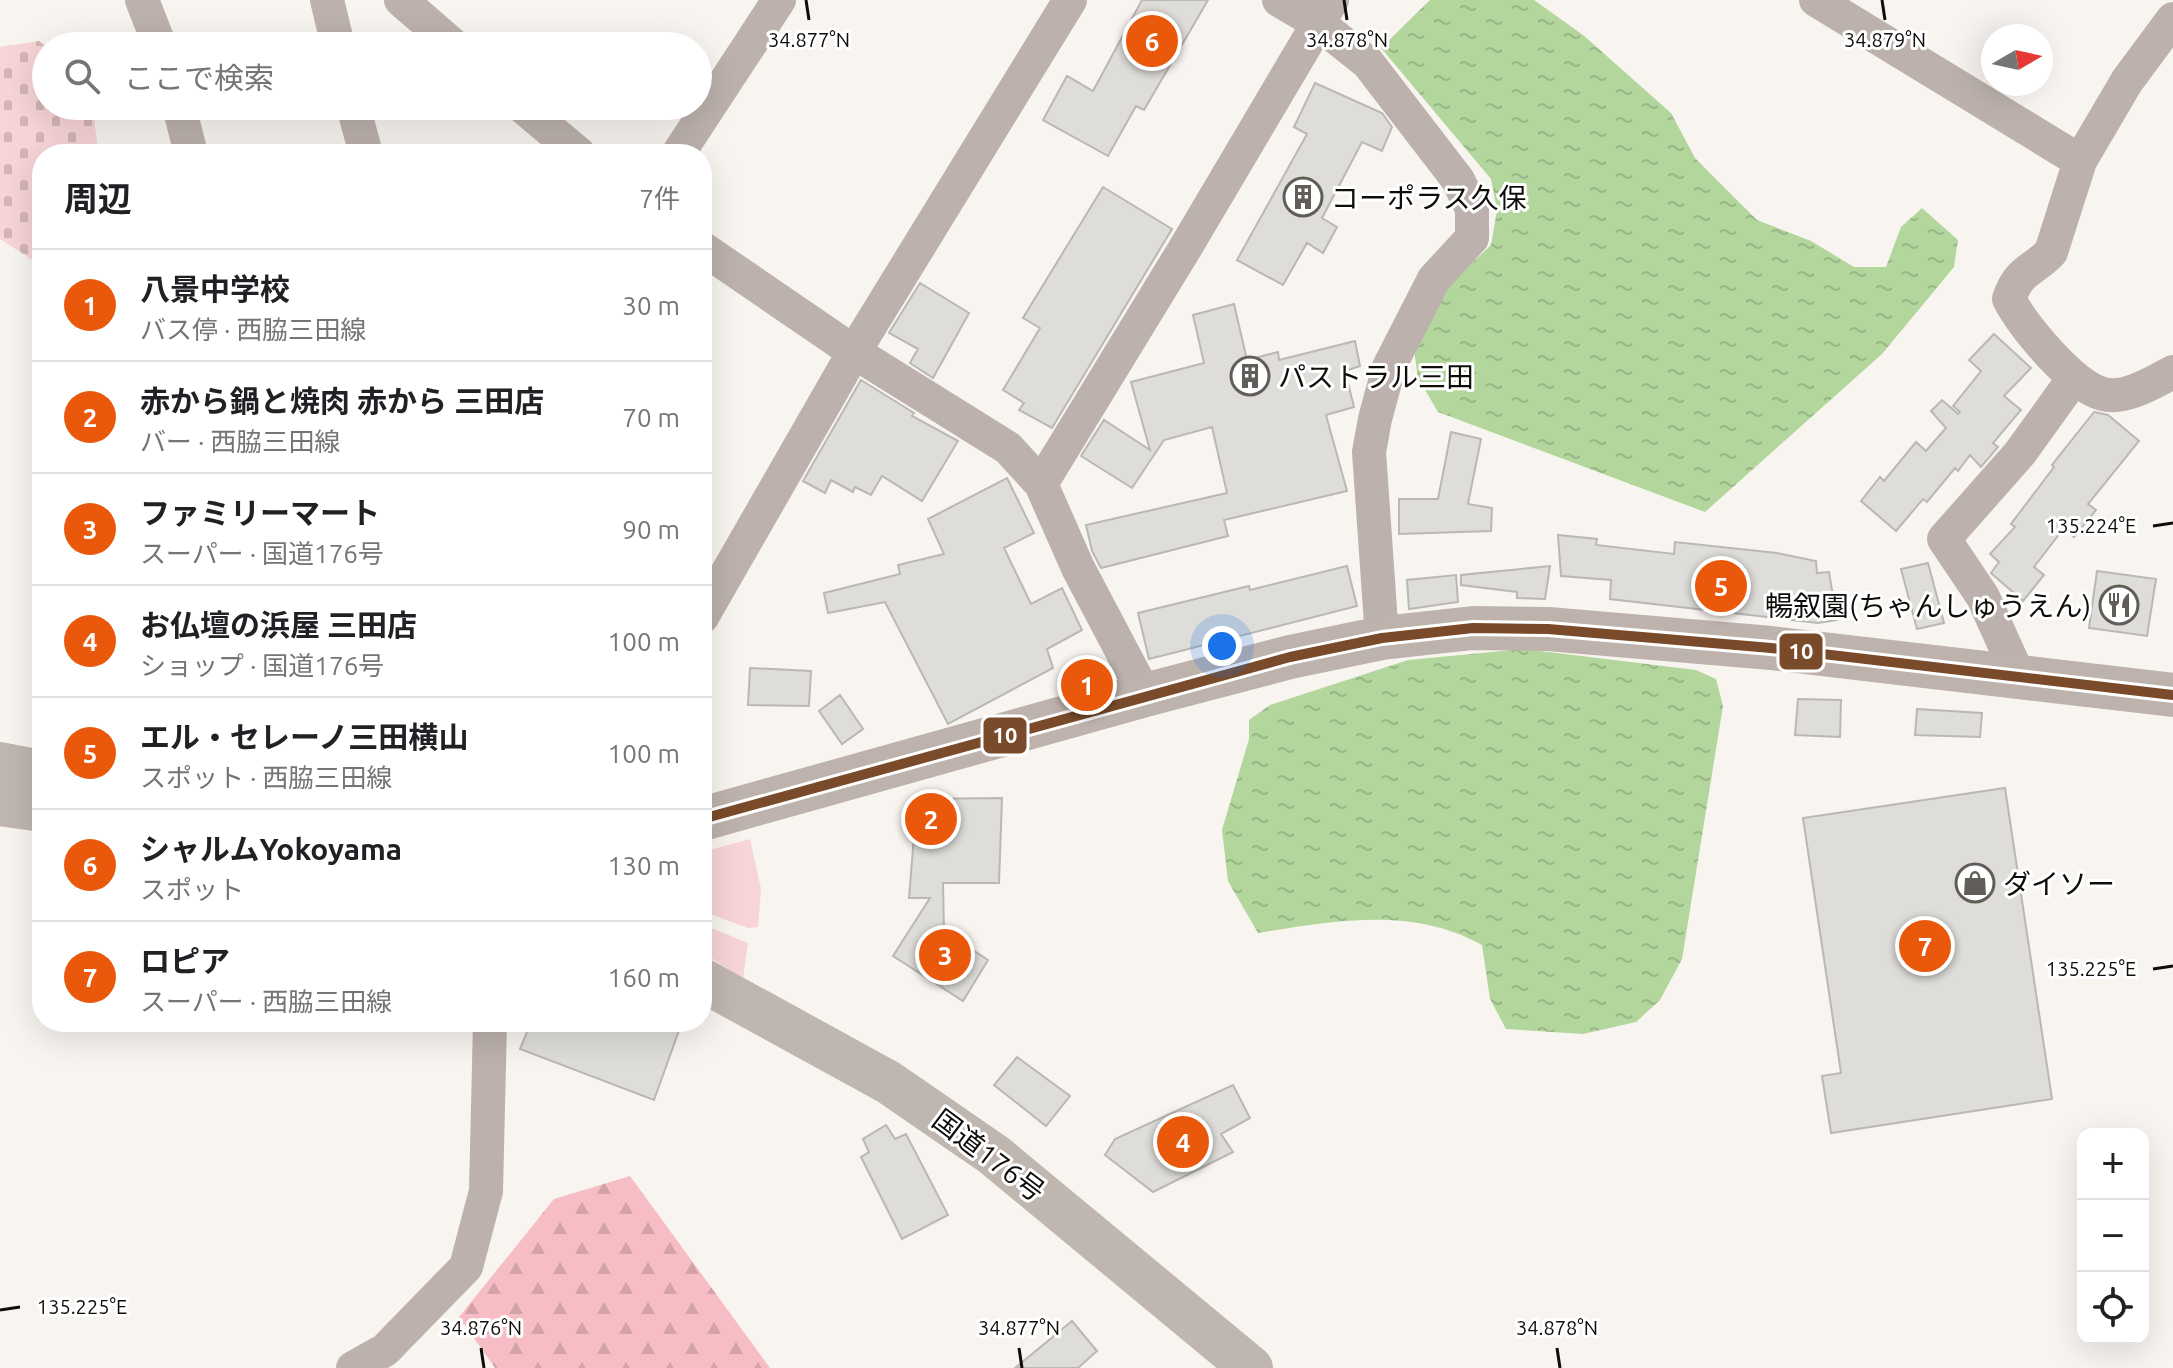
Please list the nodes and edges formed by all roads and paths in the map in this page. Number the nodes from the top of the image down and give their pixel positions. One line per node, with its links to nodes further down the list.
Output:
1 (142, 0): 10 (street)
2 (327, 0): 11 (street)
3 (401, 0): 12 (street)
4 (779, 0): 13 (street)
5 (1070, 0): 24 (street)
6 (1279, 0): 8 (street)
7 (1816, 0): 22 (street)
8 (1325, 12): 27 (street); 29 (street)
9 (2173, 19): 22 (street)
10 (155, 32)
11 (335, 32)
12 (438, 32)
13 (712, 102)
14 (182, 120): 18 (street)
15 (357, 120): 19 (street)
16 (539, 120): 20 (street)
17 (700, 120): 21 (street)
18 (188, 144)
19 (363, 144)
20 (567, 144)
21 (685, 144)
22 (2080, 161): 26 (street)
23 (712, 255): 24 (street)
24 (854, 352): 27 (street); 28 (street)
25 (2173, 372): 26 (street)
26 (2074, 378): 30 (street)
27 (1041, 484): 31 (street)
28 (712, 600)
29 (1382, 638): 30 (main road); 31 (main road)
30 (2019, 677): 32 (main road)
31 (1145, 695): 37 (main road)
32 (2173, 695)
33 (0, 764): 34 (highway)
34 (32, 770)
35 (0, 804): 36 (highway)
36 (32, 809)
37 (712, 816)
38 (713, 984): 41 (highway, 国道176号)
39 (490, 1032): 40 (street)
40 (353, 1368)
41 (1251, 1368)

